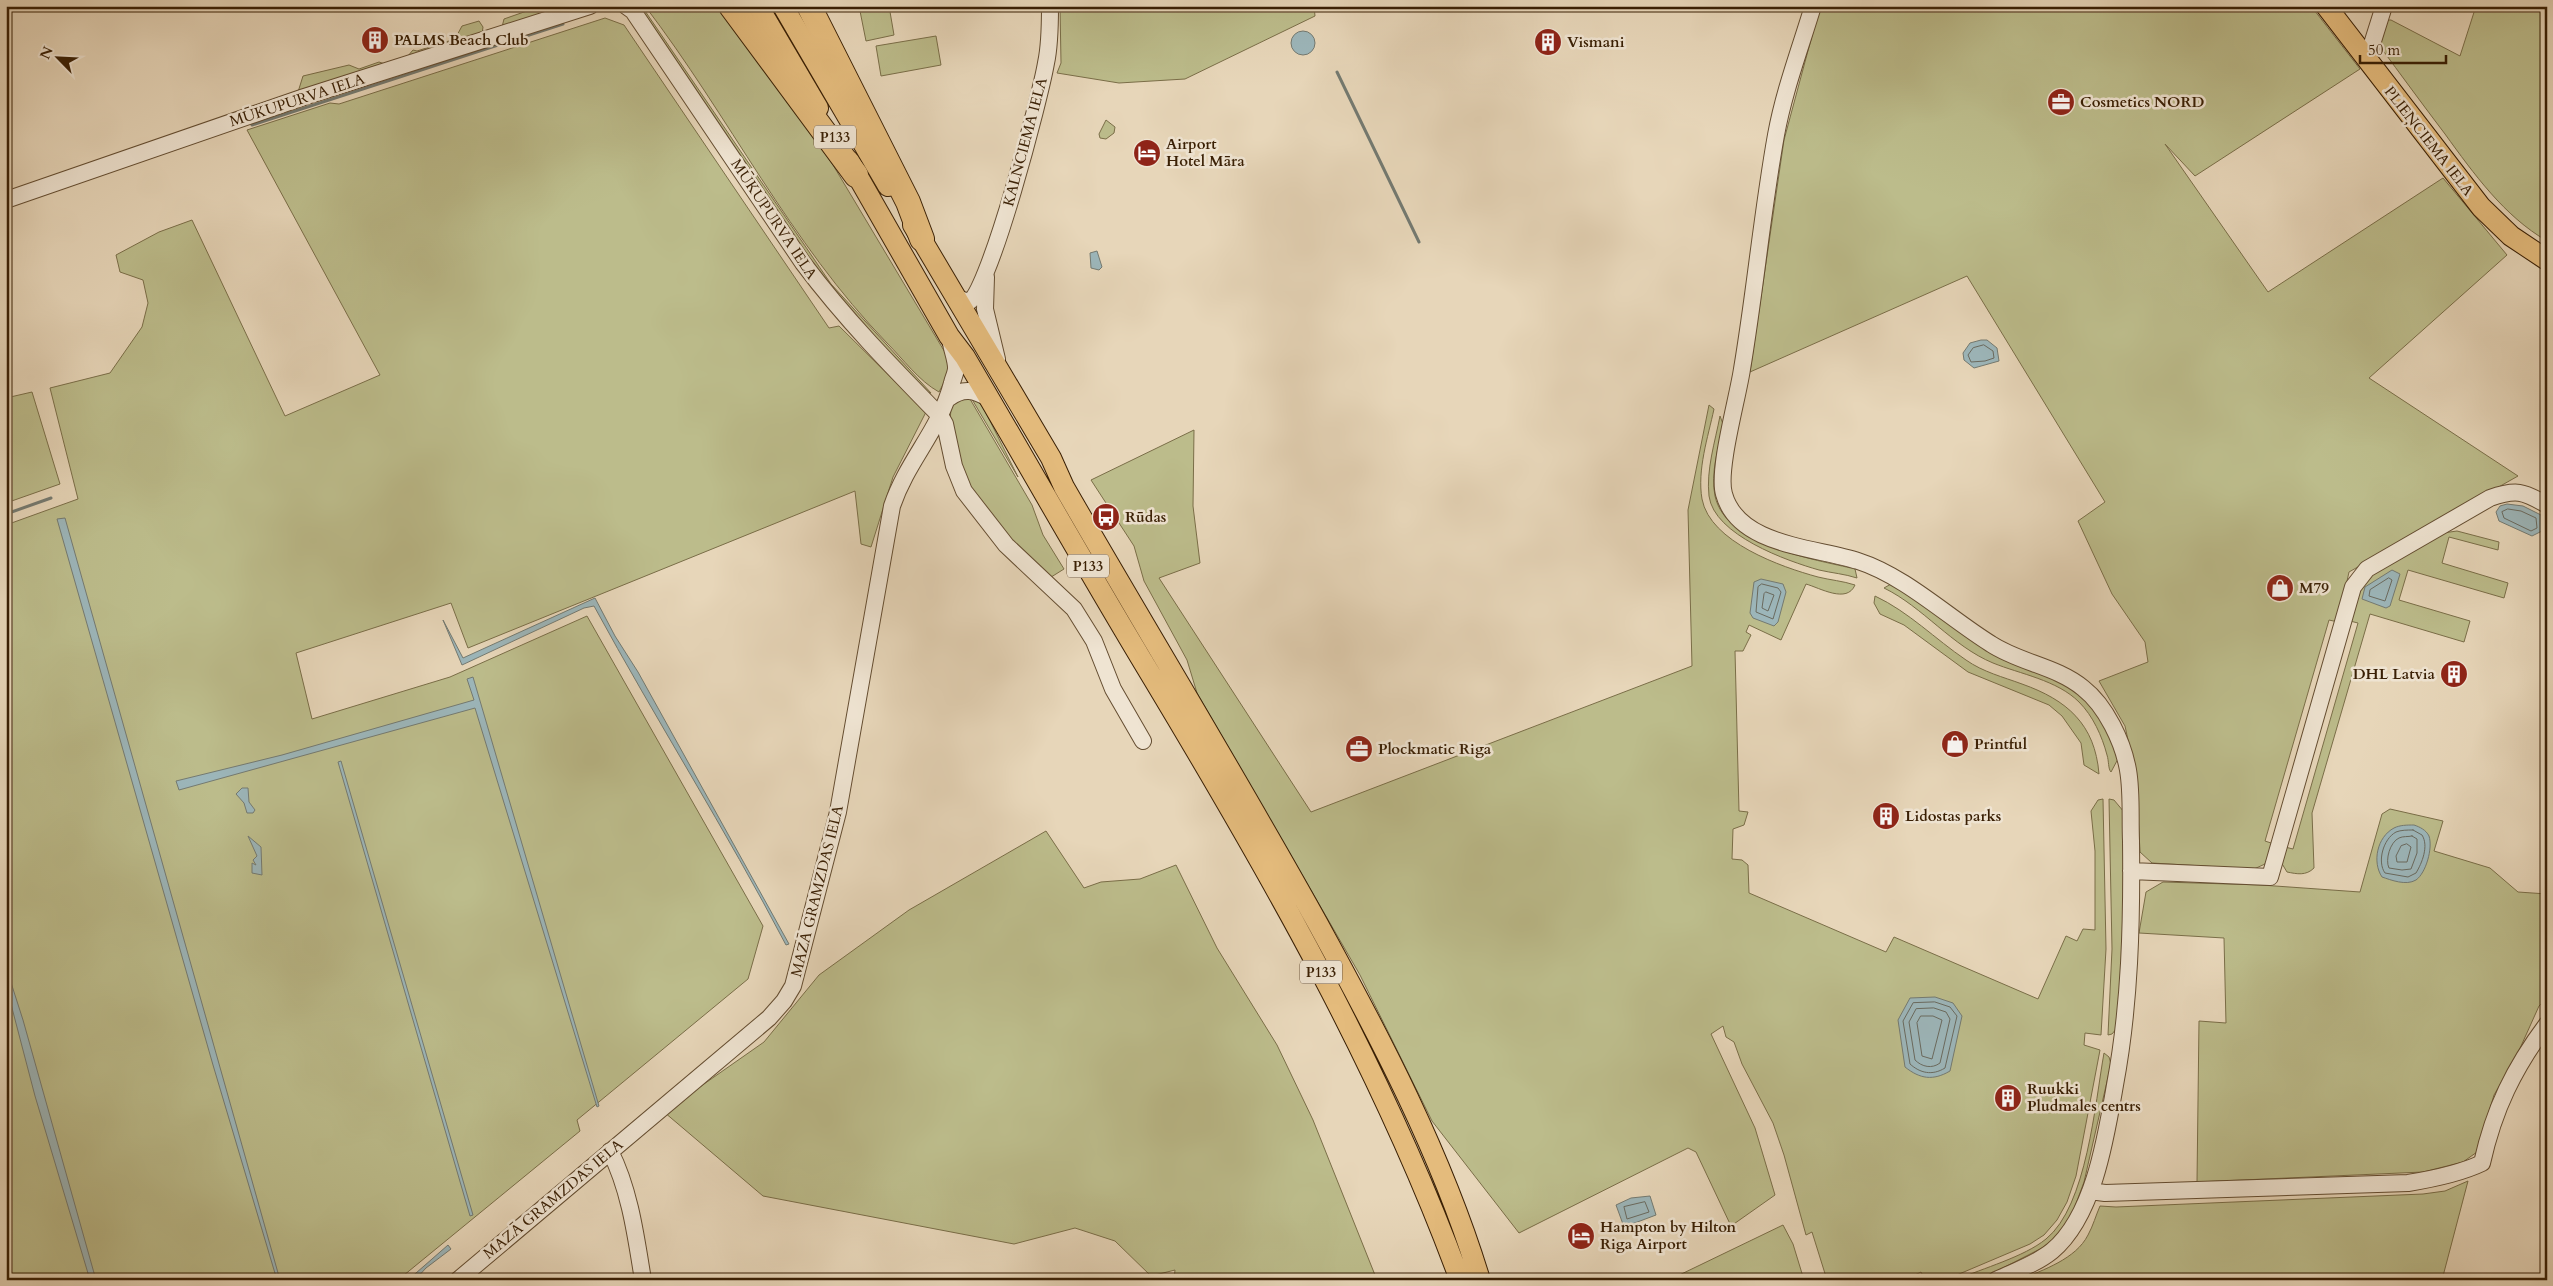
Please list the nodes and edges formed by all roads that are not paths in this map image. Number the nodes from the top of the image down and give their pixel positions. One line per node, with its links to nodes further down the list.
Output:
1 (590, 6): 13 (street, MŪKUPURVA IELA)
2 (626, 6): 22 (street, MŪKUPURVA IELA)
3 (731, 6): 12 (highway)
4 (758, 6): 12 (main road, P133)
5 (784, 6): 14 (main road, P133)
6 (810, 6): 14 (highway)
7 (1050, 6): 16 (street, KALNCIEMA IELA)
8 (1813, 6): 25 (street)
9 (2326, 6): 11 (main road, PLIEŅCIEMA IELA)
10 (2384, 6): 11 (street)
11 (2367, 60): 15 (main road, PLIEŅCIEMA IELA)
12 (856, 175): 18 (main road, P133)
13 (6, 200)
14 (922, 239): 17 (main road, P133)
15 (2547, 260)
16 (986, 275): 17 (street, KALNCIEMA IELA); 19 (street, KALNCIEMA IELA)
17 (957, 298): 19 (main road, P133)
18 (949, 336): 20 (street, MAZĀ GRAMZDAS IELA); 21 (main road, P133)
19 (1000, 374): 32 (main road, P133)
20 (949, 398): 21 (street); 22 (street, MAZĀ GRAMZDAS IELA)
21 (990, 399): 31 (main road, P133)
22 (941, 417): 24 (street); 27 (street, MAZĀ GRAMZDAS IELA)
23 (2547, 505): 25 (street)
24 (1144, 741)
25 (2131, 871): 28 (street)
26 (2547, 1024): 28 (street)
27 (610, 1151): 29 (street, MAZĀ GRAMZDAS IELA); 30 (street)
28 (2090, 1191): 33 (street)
29 (458, 1280)
30 (643, 1280)
31 (1460, 1280)
32 (1480, 1280)
33 (1996, 1280)

